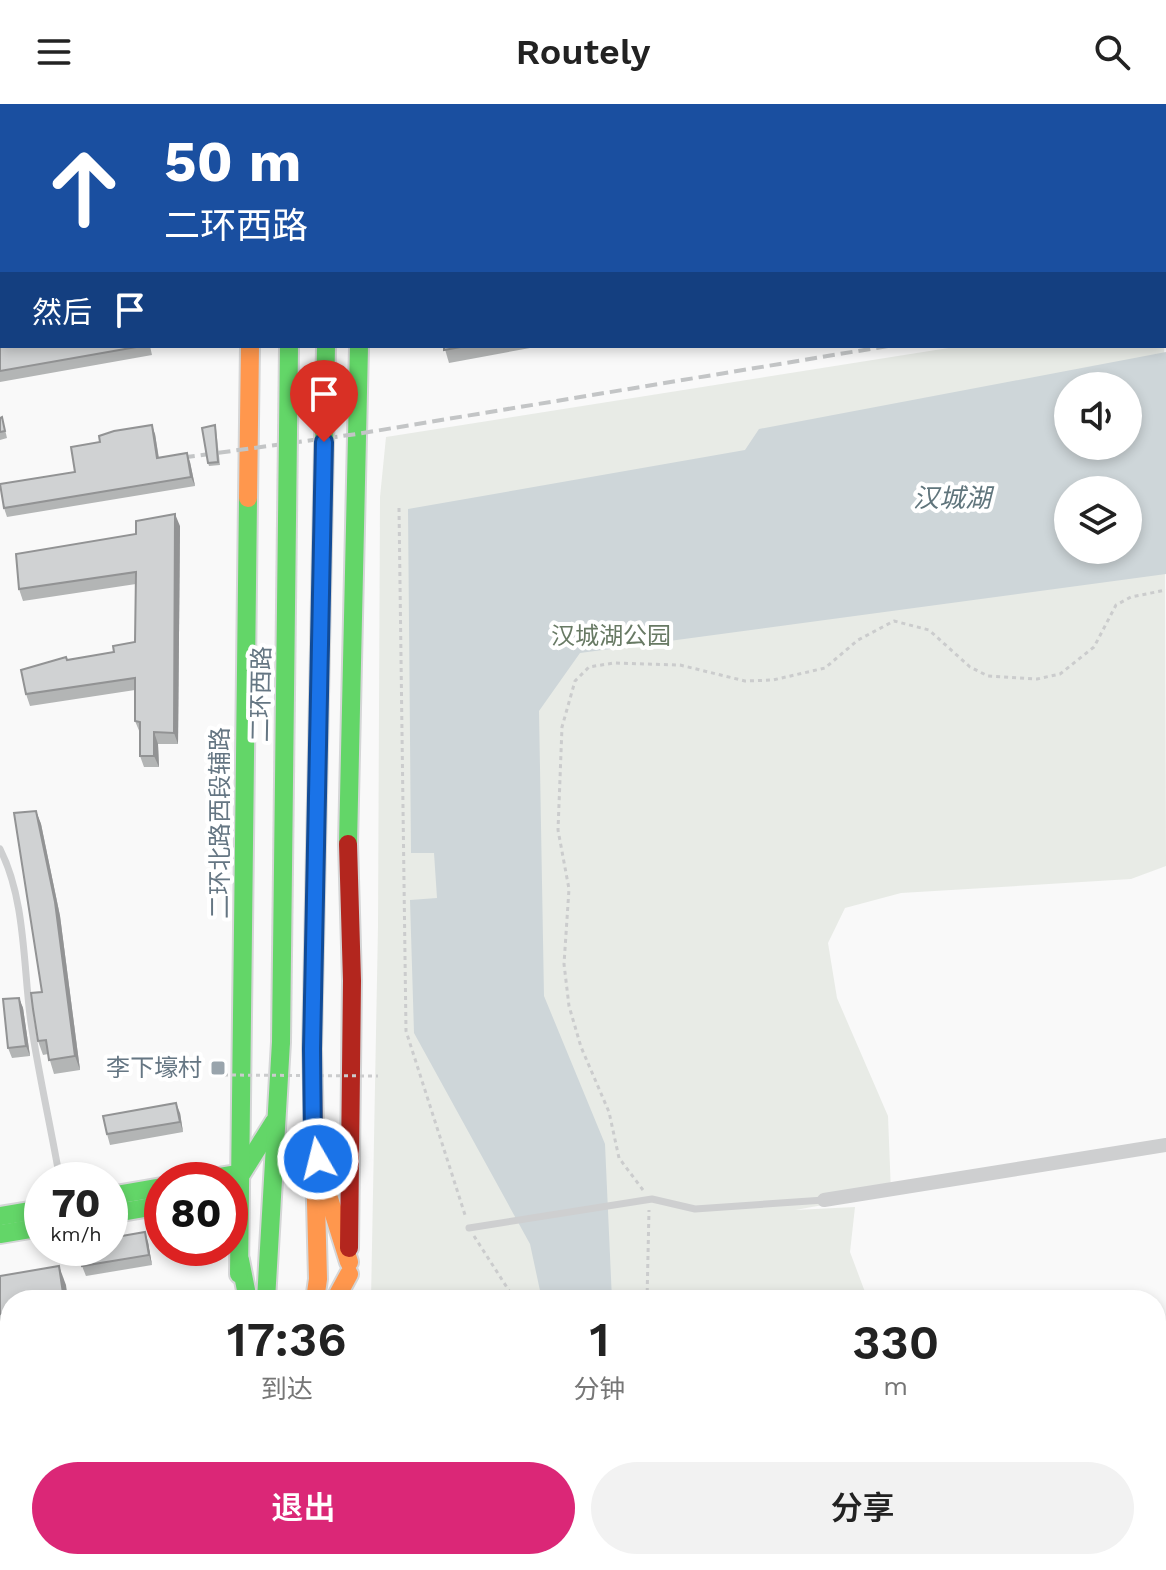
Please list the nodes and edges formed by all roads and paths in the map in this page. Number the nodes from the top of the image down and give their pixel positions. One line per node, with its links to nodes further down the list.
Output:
1 (250, 348): 14 (main road, 二环北路西段辅路)
2 (289, 348): 10 (main road, 二环西路, bridge)
3 (326, 348): 11 (main road, bridge)
4 (359, 348): 25 (main road)
5 (399, 508): 20 (path)
6 (1166, 590): 16 (path)
7 (0, 849): 13 (lane)
8 (224, 1075): 9 (path, bridge)
9 (378, 1076)
10 (279, 1111): 15 (main road); 28 (main road, 二环西路)
11 (313, 1143): 25 (main road); 29 (main road)
12 (1166, 1145): 17 (street)
13 (57, 1162)
14 (238, 1162)
15 (248, 1169)
16 (652, 1199): 17 (lane); 20 (lane); 33 (path)
17 (824, 1200)
18 (24, 1212): 19 (main road)
19 (0, 1216)
20 (469, 1228): 32 (path)
21 (24, 1230): 22 (main road)
22 (0, 1234)
23 (239, 1266): 26 (main road, 二环北路西段辅路)
24 (241, 1266): 27 (main road)
25 (349, 1268): 30 (main road); 31 (main road)
26 (237, 1290)
27 (246, 1290)
28 (267, 1290)
29 (316, 1290)
30 (339, 1290)
31 (346, 1290)
32 (509, 1290)
33 (647, 1290)

